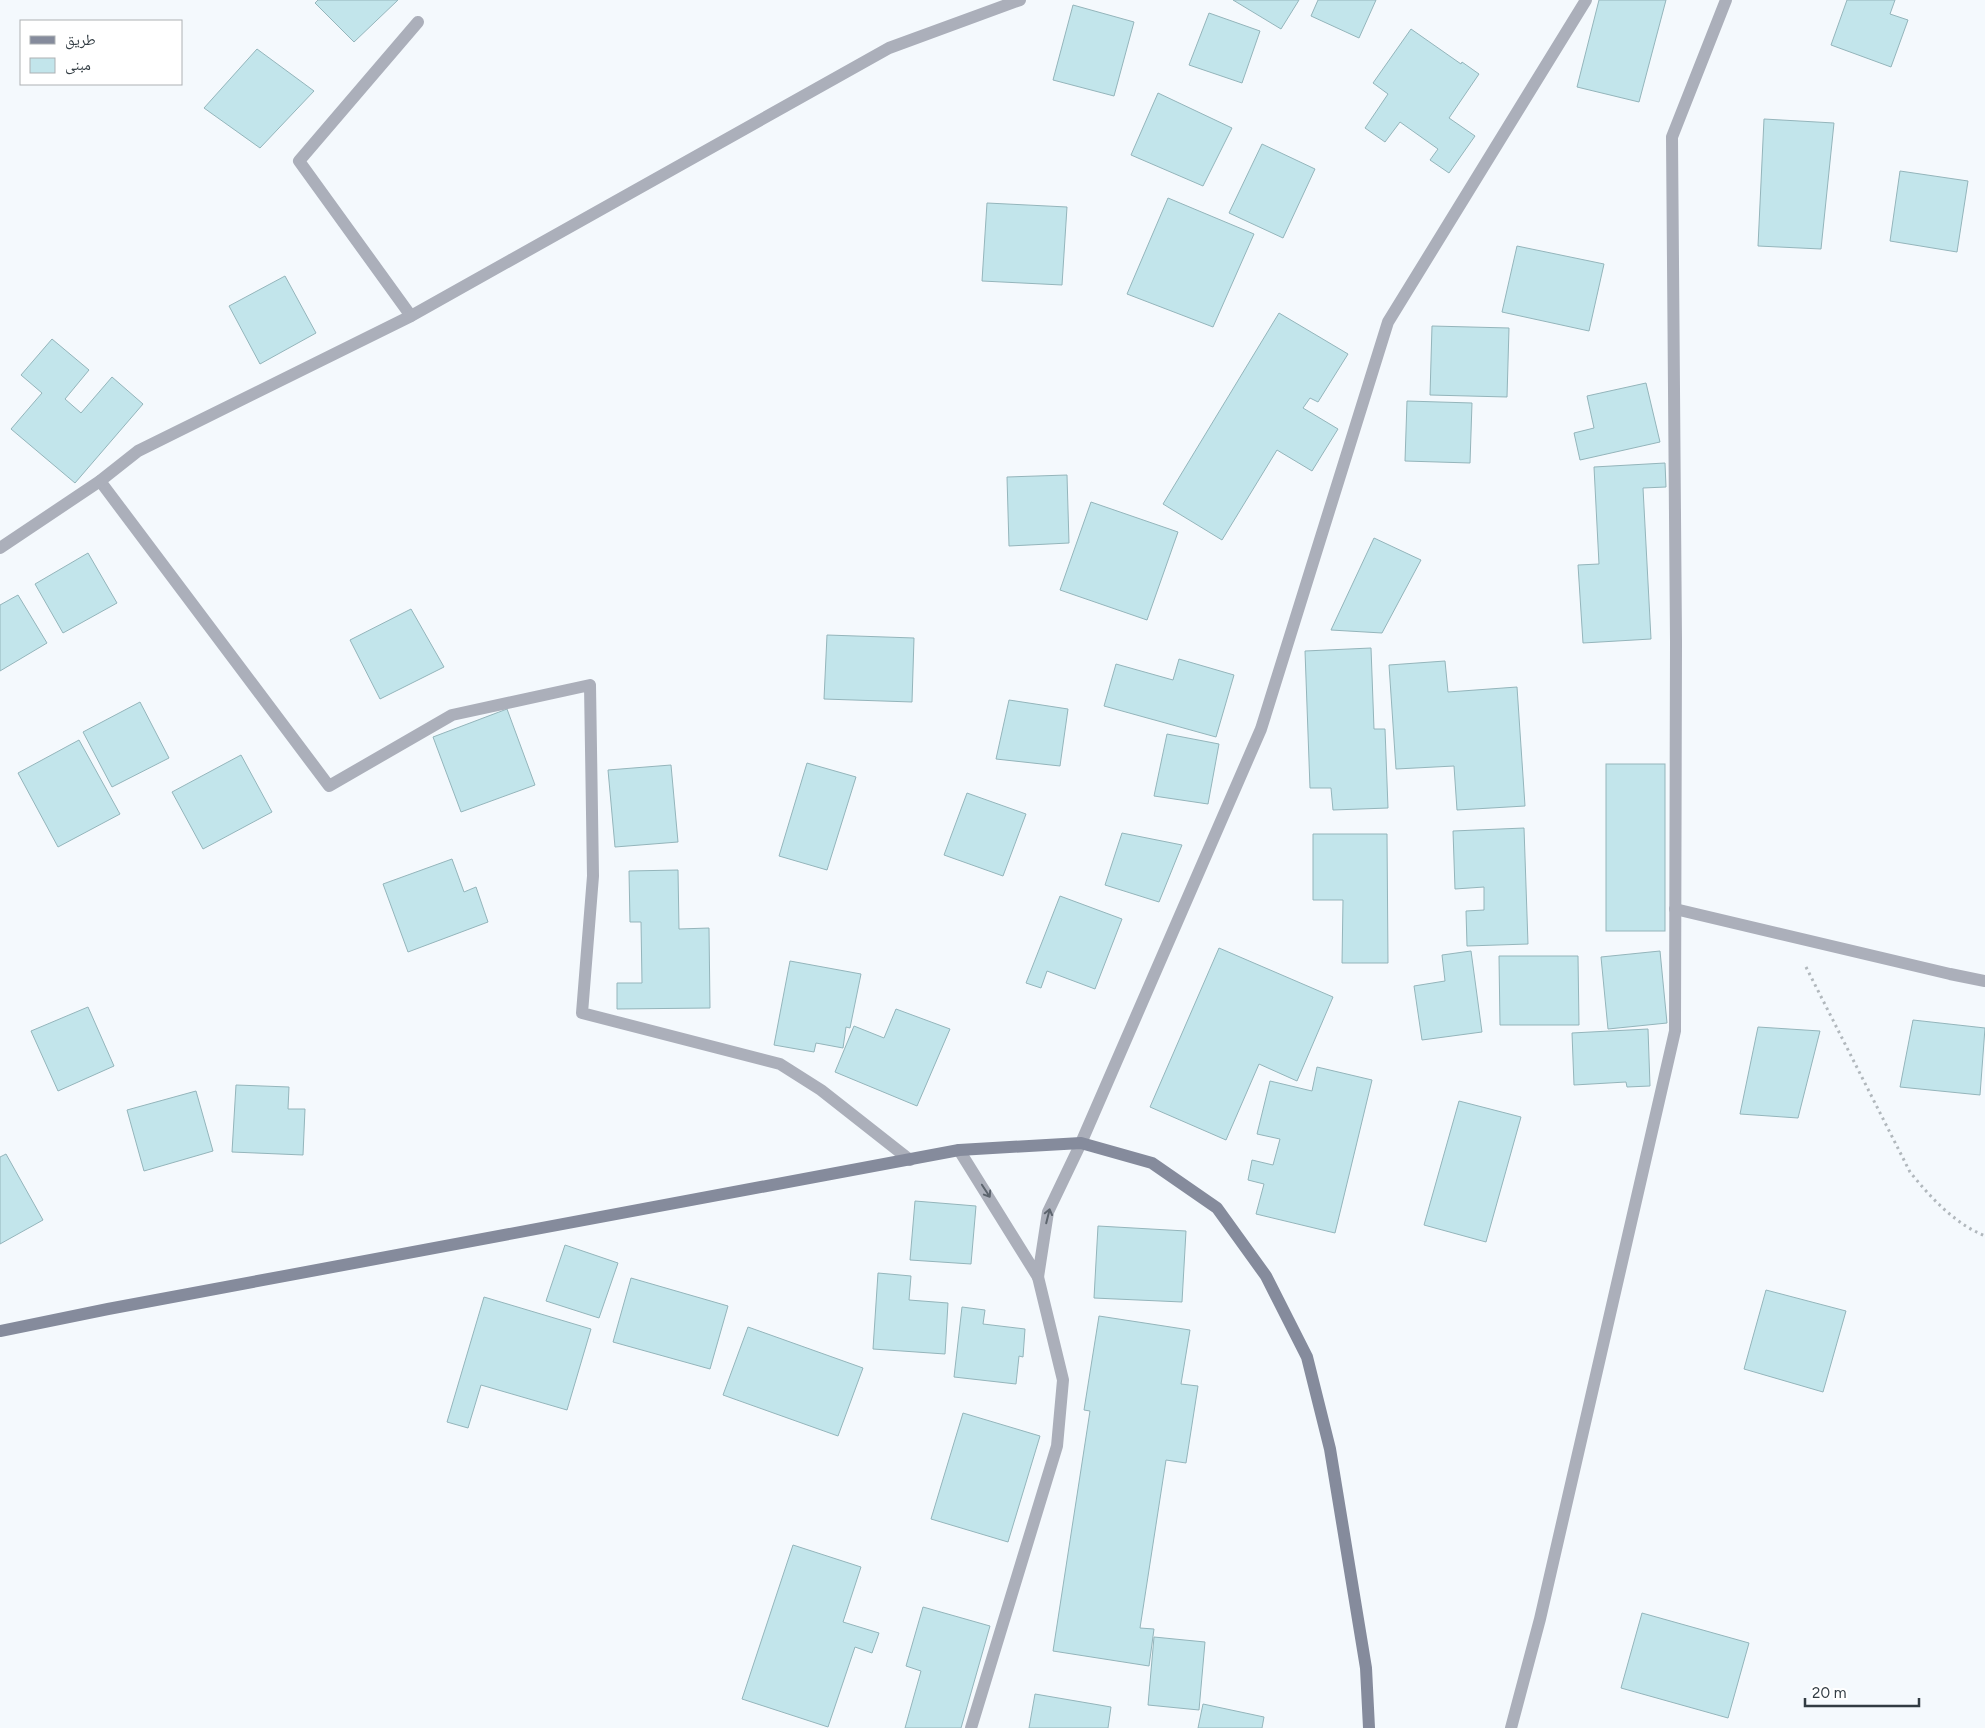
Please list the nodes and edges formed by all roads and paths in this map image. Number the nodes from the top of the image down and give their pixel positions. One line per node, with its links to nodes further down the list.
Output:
1 (1020, 0): 5 (street)
2 (1586, 0): 11 (street)
3 (1726, 0): 8 (street)
4 (418, 22): 5 (street)
5 (411, 316): 6 (street)
6 (100, 481): 7 (street); 13 (street)
7 (0, 548)
8 (1675, 909): 9 (street); 19 (street)
9 (1789, 936): 10 (street); 14 (path)
10 (1985, 981)
11 (1081, 1143): 12 (street); 15 (street, one-way to 11); 18 (street)
12 (959, 1150): 13 (street); 15 (street, one-way to 15)
13 (910, 1160): 16 (street)
14 (1985, 1236)
15 (1038, 1277): 17 (street)
16 (0, 1331)
17 (971, 1728)
18 (1369, 1728)
19 (1511, 1728)

